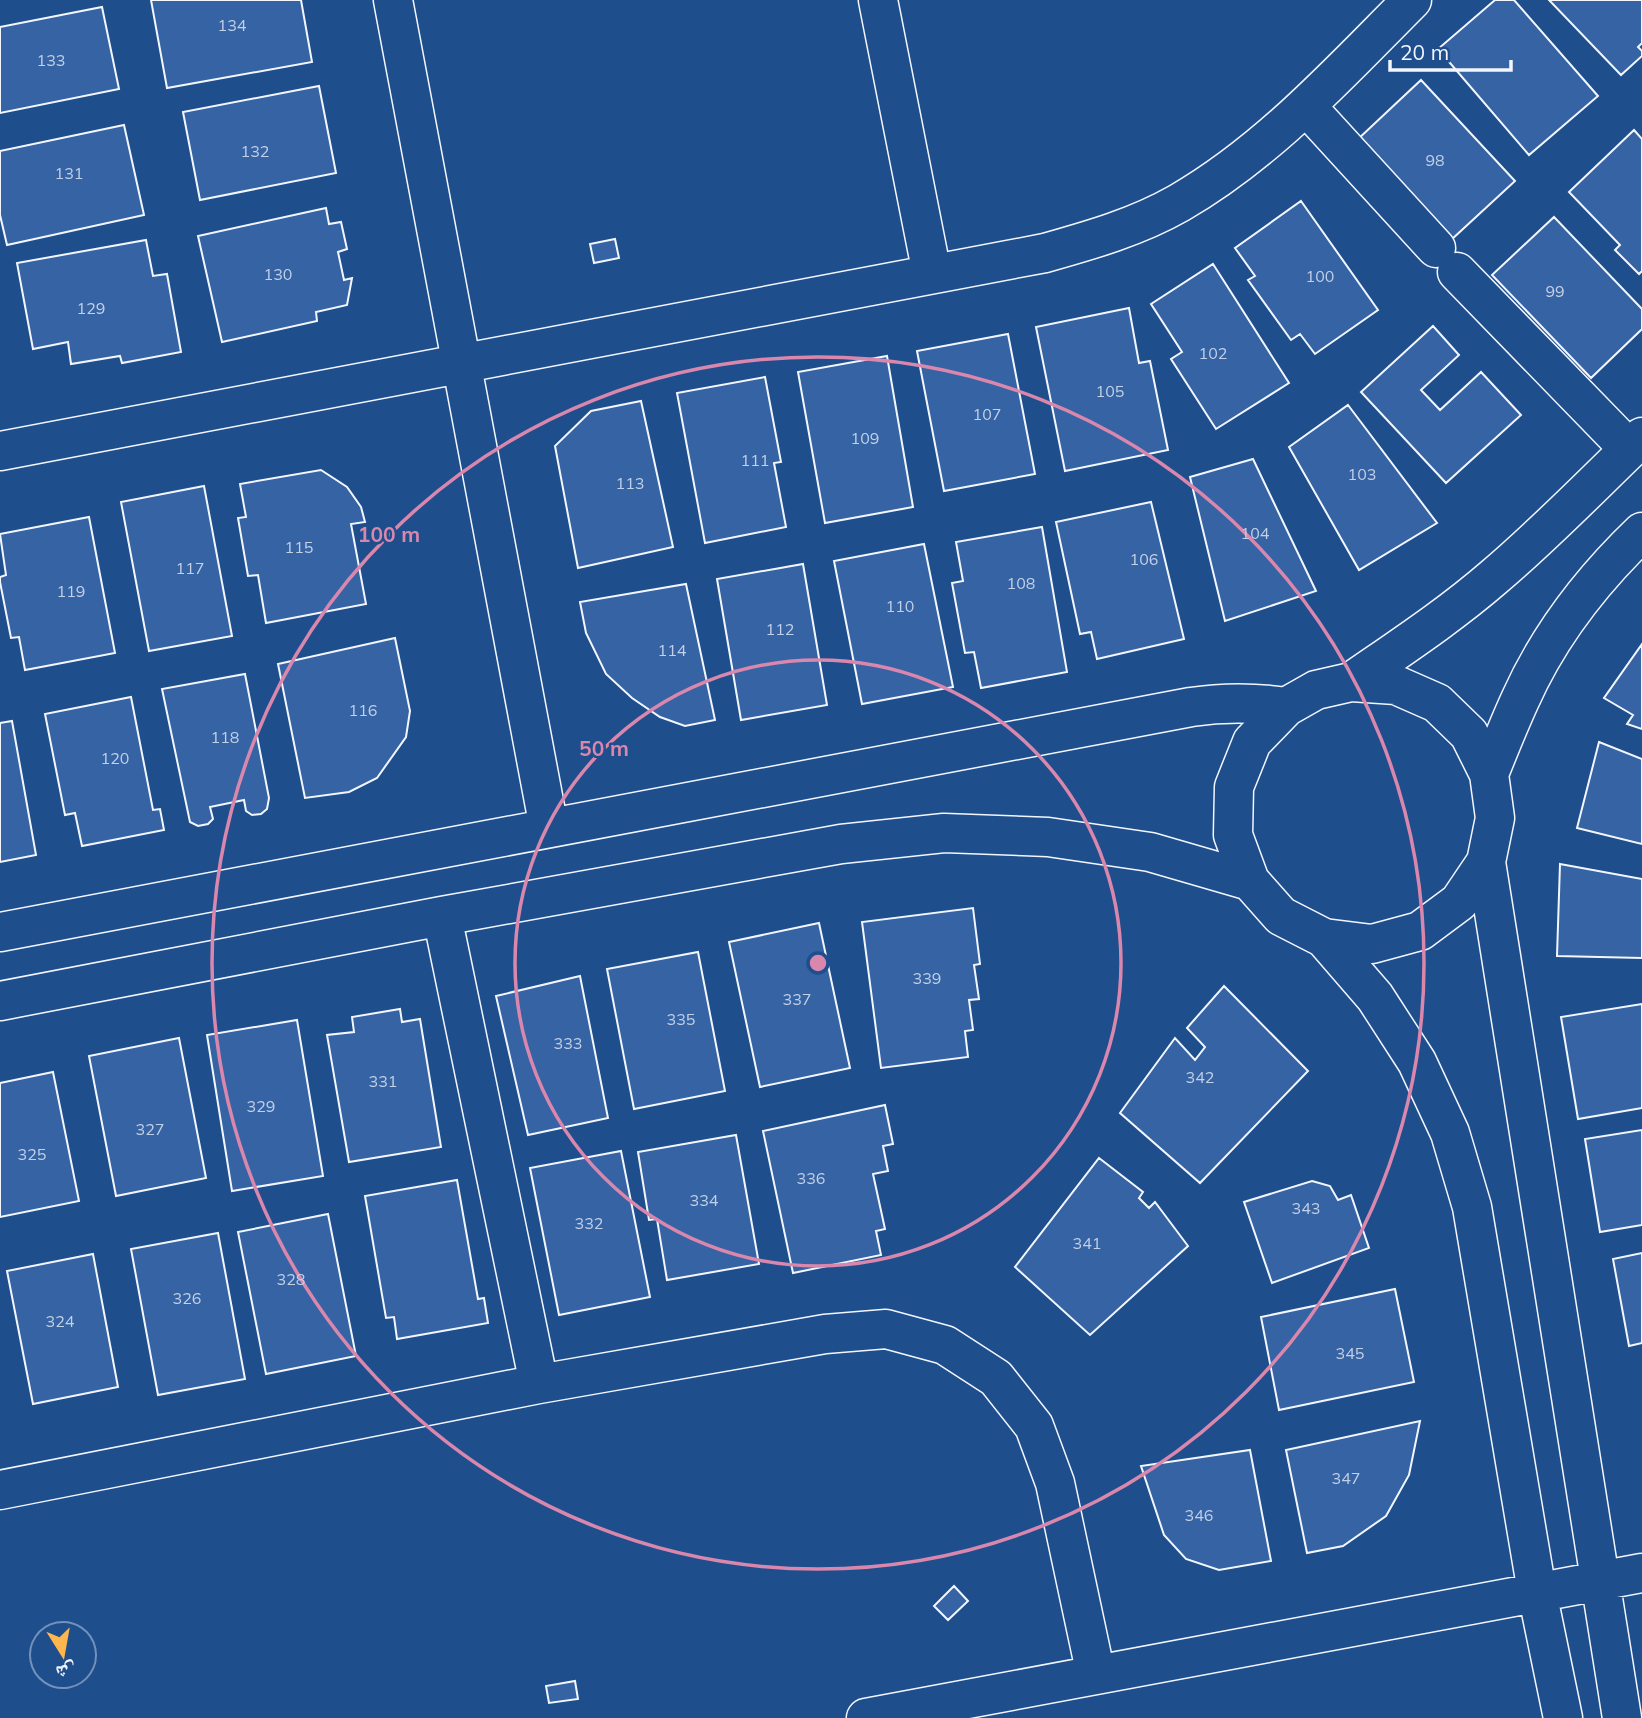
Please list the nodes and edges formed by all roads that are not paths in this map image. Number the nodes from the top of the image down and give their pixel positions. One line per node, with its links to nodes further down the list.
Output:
1 (393, 0): 6 (street)
2 (878, 0): 5 (street)
3 (1412, 0): 4 (street)
4 (1306, 106): 5 (street); 7 (street)
5 (932, 274): 6 (street)
6 (462, 364): 8 (street); 13 (street)
7 (1636, 443): 10 (street)
8 (0, 449)
9 (1642, 532): 12 (street)
10 (1351, 682): 11 (street); 12 (street)
11 (1286, 707): 13 (street); 15 (street)
12 (1489, 774): 14 (street)
13 (549, 828): 17 (street)
14 (1486, 862): 18 (street); 23 (street)
15 (1250, 881): 16 (street); 18 (street)
16 (442, 916): 19 (street); 20 (street)
17 (0, 932)
18 (1324, 937): 24 (street)
19 (0, 1001)
20 (539, 1384): 21 (street); 25 (street)
21 (0, 1490)
22 (1642, 1573): 23 (street)
23 (1600, 1581): 24 (street); 28 (street)
24 (1537, 1592): 25 (street); 27 (street)
25 (1096, 1675): 26 (street)
26 (866, 1718)
27 (1563, 1718)
28 (1622, 1718)

